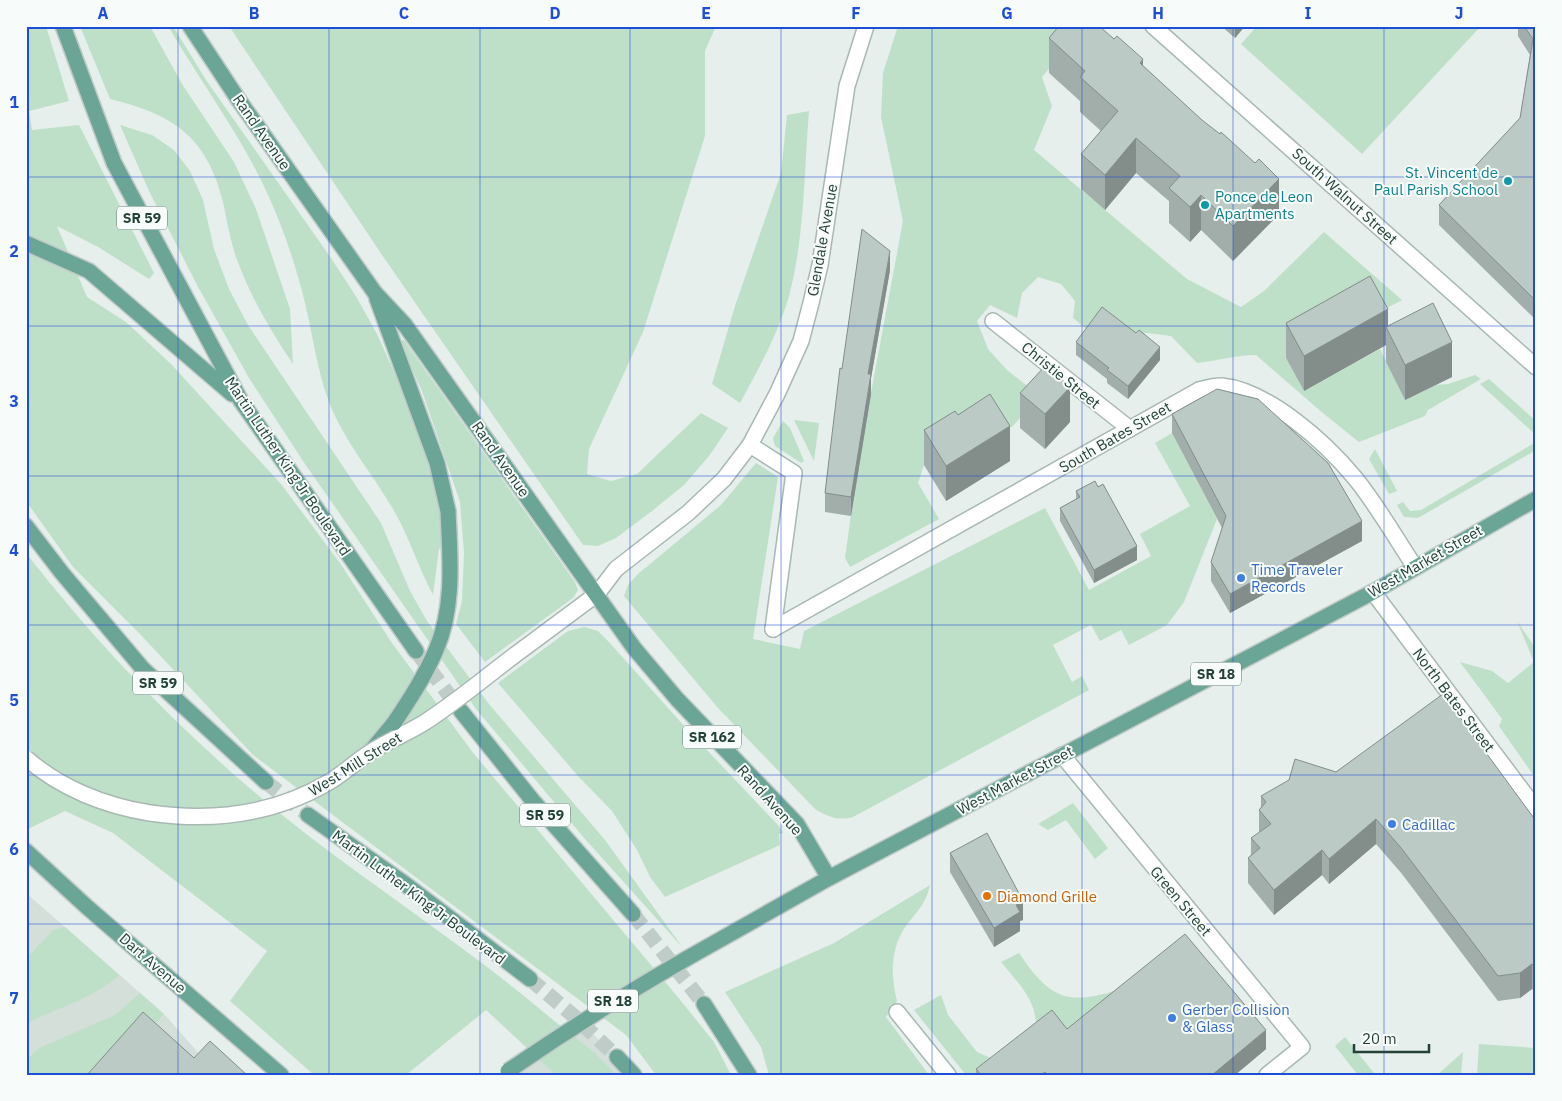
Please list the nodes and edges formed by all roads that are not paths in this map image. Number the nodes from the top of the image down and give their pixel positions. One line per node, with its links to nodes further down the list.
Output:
1 (63, 26): 9 (main road, Martin Luther King Jr Boulevard / SR 59)
2 (190, 26): 6 (main road, Rand Avenue)
3 (866, 26): 11 (street, Glendale Avenue)
4 (1153, 26): 8 (street, South Walnut Street)
5 (26, 243): 9 (main road)
6 (375, 293): 16 (main road, Rand Avenue); 19 (main road, bridge)
7 (993, 321): 10 (street, Christie Street)
8 (1536, 367)
9 (241, 401): 17 (main road, Martin Luther King Jr Boulevard / SR 59)
10 (1130, 429): 11 (street, South Bates Street); 14 (street, South Bates Street)
11 (750, 445): 16 (street, Glendale Avenue)
12 (1536, 499): 14 (main road, West Market Street / SR 18)
13 (26, 526): 22 (main road, SR 59)
14 (1415, 567): 15 (main road, West Market Street / SR 18)
15 (1373, 592): 20 (main road, West Market Street / SR 18); 23 (street, North Bates Street)
16 (597, 594): 19 (street, West Mill Street, bridge); 26 (main road, Rand Avenue / SR 162)
17 (416, 651)
18 (461, 711): 27 (main road, SR 59)
19 (368, 753): 21 (street, West Mill Street, bridge)
20 (1062, 756): 26 (main road, West Market Street / SR 18); 37 (street, Green Street)
21 (26, 758)
22 (266, 782)
23 (1536, 809)
24 (308, 815): 28 (main road, Martin Luther King Jr Boulevard)
25 (26, 851): 33 (main road, Dart Avenue)
26 (828, 878): 32 (main road, West Market Street / SR 18, bridge)
27 (633, 914)
28 (530, 979)
29 (704, 1004): 35 (main road)
30 (897, 1012): 36 (street)
31 (617, 1056): 34 (main road)
32 (505, 1073)
33 (281, 1075)
34 (634, 1075)
35 (749, 1075)
36 (948, 1075)
37 (1267, 1075)

